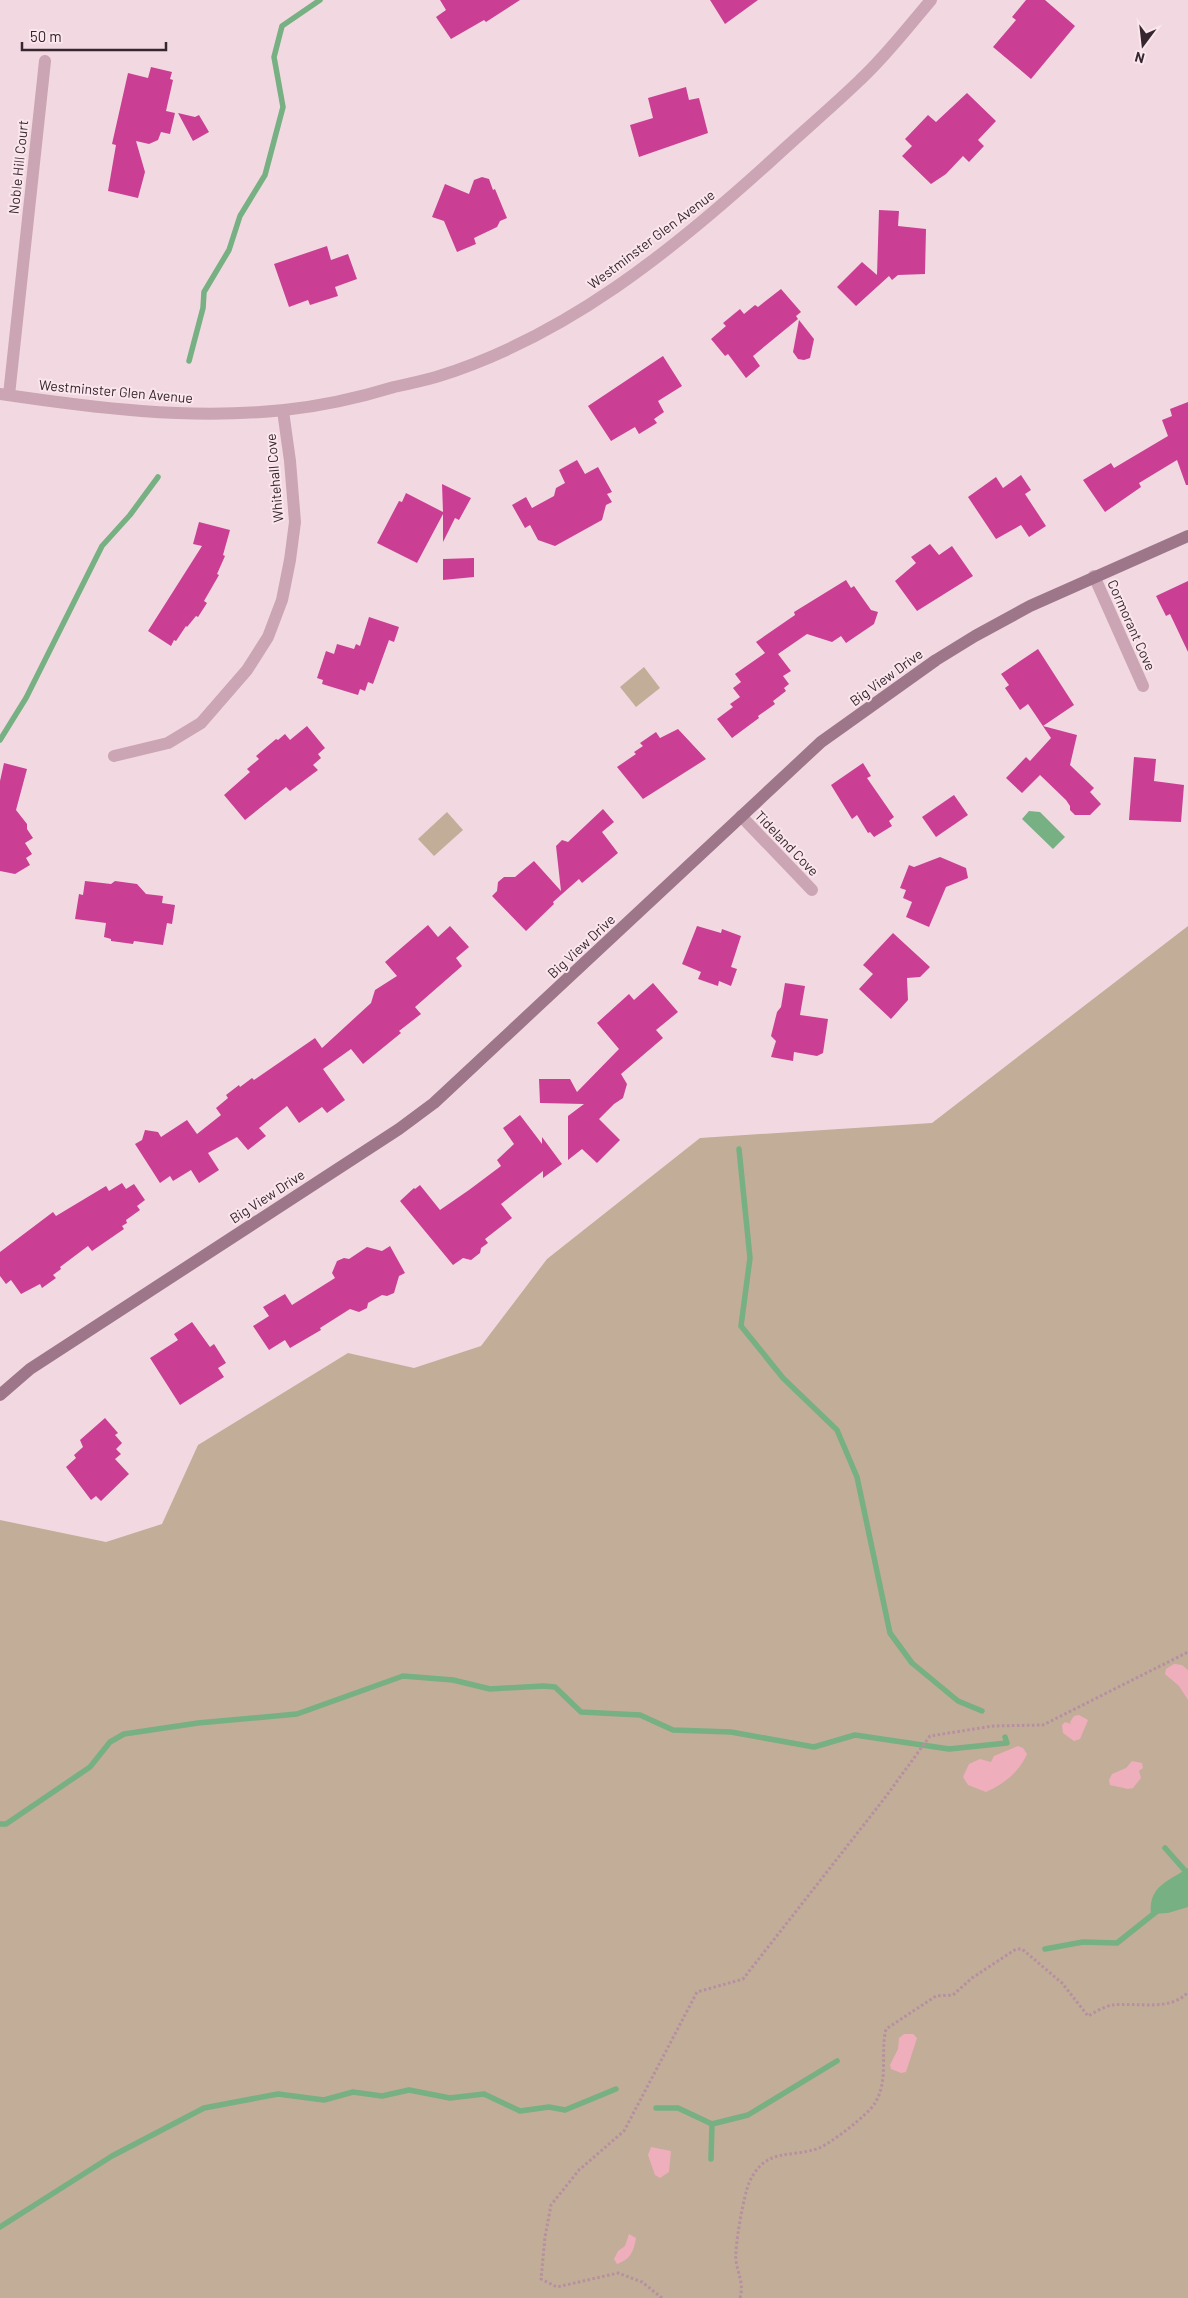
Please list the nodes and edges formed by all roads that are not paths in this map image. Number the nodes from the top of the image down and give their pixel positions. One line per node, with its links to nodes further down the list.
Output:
1 (931, 0): 4 (street, Westminster Glen Avenue)
2 (45, 61): 3 (street, Noble Hill Court)
3 (4, 394): 4 (street, Westminster Glen Avenue)
4 (283, 410): 8 (street, Whitehall Cove)
5 (1188, 536): 6 (street, Big View Drive)
6 (1094, 576): 7 (street, Cormorant Cove); 9 (street, Big View Drive)
7 (1143, 686)
8 (114, 756)
9 (741, 816): 10 (street, Tideland Cove); 11 (street, Big View Drive)
10 (812, 890)
11 (0, 1394)

